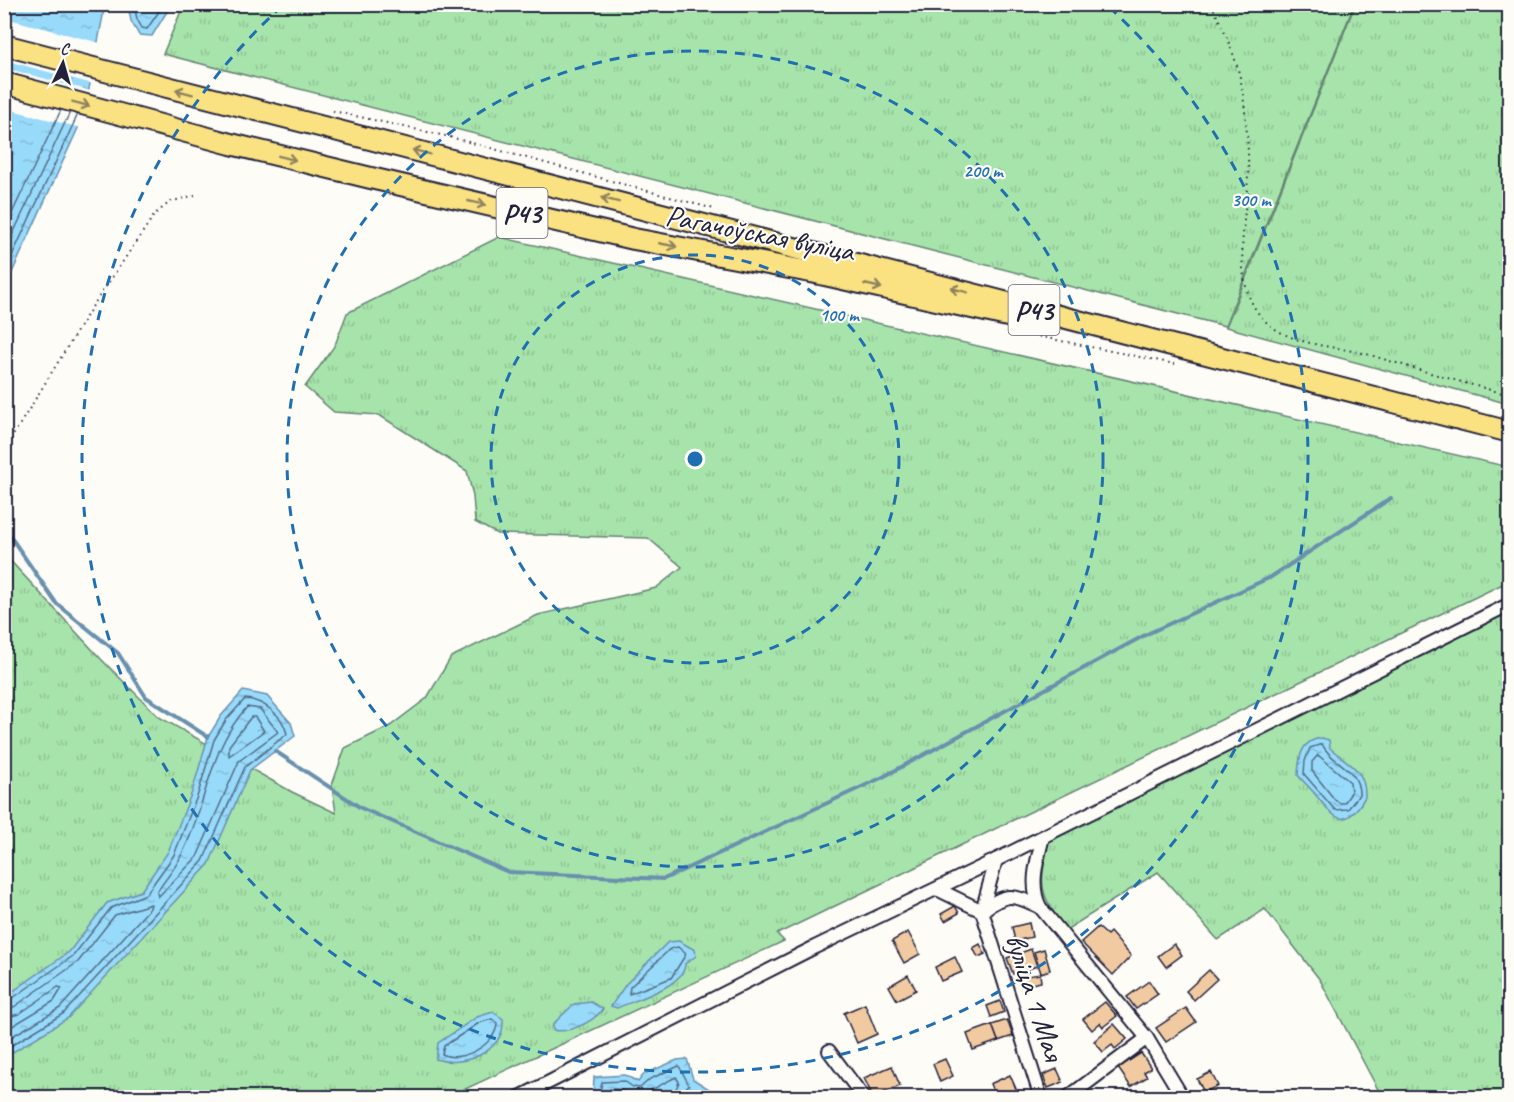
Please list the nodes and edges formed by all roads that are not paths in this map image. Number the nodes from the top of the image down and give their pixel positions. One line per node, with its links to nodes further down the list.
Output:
1 (4, 45): 3 (main road, Рагачоўская вуліца / Р43, one-way to 1)
2 (4, 83): 3 (main road, Рагачоўская вуліца / Р43, one-way to 3)
3 (1279, 374): 4 (main road, Рагачоўская вуліца / Р43)
4 (1509, 432)
5 (1509, 604): 6 (street)
6 (1043, 837): 7 (street); 9 (street, вуліца 1 Мая)
7 (996, 860): 8 (street); 10 (street, вуліца 1 Мая)
8 (937, 889): 10 (street, вуліца 1 Мая); 13 (street)
9 (1040, 907): 10 (street, вуліца 1 Мая); 11 (street, вуліца 1 Мая)
10 (982, 911): 15 (street, вуліца 1 Мая)
11 (1147, 1038): 16 (street, вуліца 1 Мая); 17 (street, вуліца 1 Мая)
12 (829, 1051): 14 (street)
13 (518, 1098)
14 (864, 1098)
15 (1041, 1098)
16 (1067, 1098)
17 (1183, 1098)

